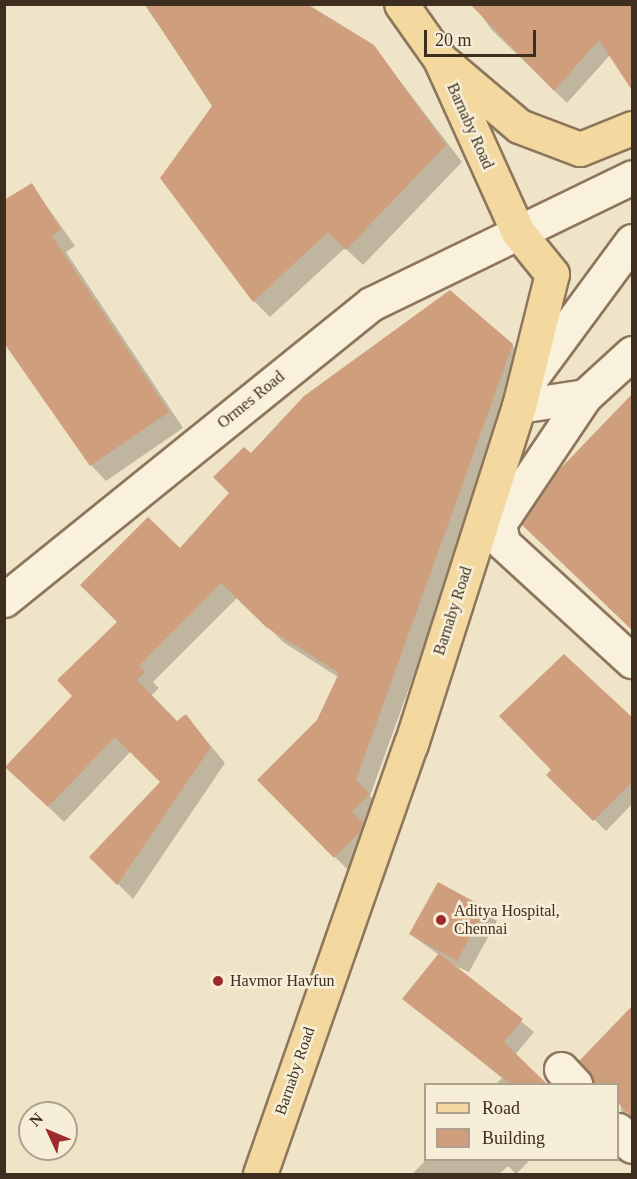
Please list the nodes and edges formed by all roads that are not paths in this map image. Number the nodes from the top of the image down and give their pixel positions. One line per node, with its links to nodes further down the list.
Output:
1 (401, 4): 2 (main road)
2 (440, 59): 3 (main road); 5 (main road, Barnaby Road)
3 (633, 128)
4 (633, 177): 5 (street, Ormes Road)
5 (518, 232): 8 (main road, Barnaby Road); 10 (street, Ormes Road)
6 (633, 240): 8 (street)
7 (628, 365): 9 (street)
8 (522, 396): 9 (street); 14 (main road, Barnaby Road)
9 (585, 396): 11 (street)
10 (9, 586)
11 (633, 661)
12 (619, 1131): 13 (street)
13 (633, 1146)
14 (260, 1174)

